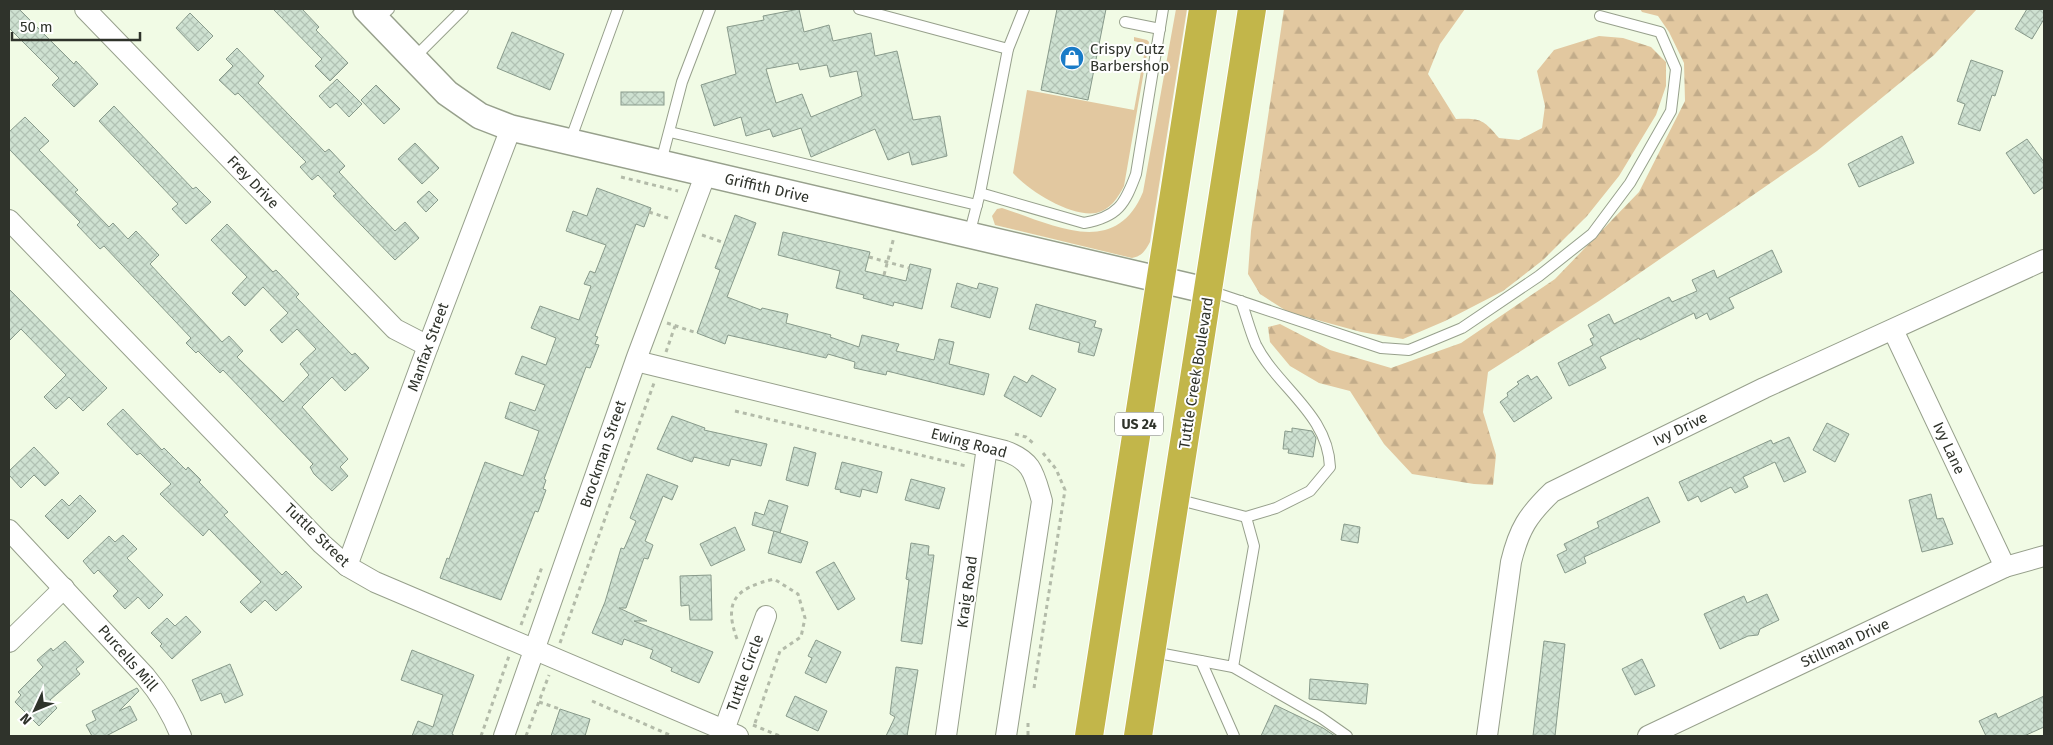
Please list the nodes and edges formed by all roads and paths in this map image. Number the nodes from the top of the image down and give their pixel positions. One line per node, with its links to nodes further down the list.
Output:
1 (85, 9): 42 (street, Frey Drive)
2 (463, 9): 15 (lane)
3 (618, 9): 18 (lane)
4 (710, 9): 17 (lane)
5 (859, 9): 14 (lane)
6 (1024, 9): 14 (lane)
7 (1163, 9): 13 (lane)
8 (1203, 9): 35 (highway, US 24)
9 (1252, 9): 36 (highway, Tuttle Creek Boulevard / US 24)
10 (377, 13): 15 (street, Griffith Drive)
11 (1600, 16): 37 (lane)
12 (1125, 22): 13 (lane)
13 (1160, 29): 21 (lane)
14 (1008, 49): 21 (lane)
15 (414, 58): 16 (street, Griffith Drive)
16 (511, 128): 18 (street, Griffith Drive); 42 (street, Manfax Street)
17 (670, 132): 19 (lane); 22 (lane)
18 (570, 142): 19 (street, Griffith Drive)
19 (661, 163): 20 (street, Griffith Drive)
20 (706, 174): 25 (street, Griffith Drive); 27 (street, Brockman Street)
21 (980, 193): 22 (lane)
22 (977, 205): 28 (lane)
23 (649, 212): 24 (path)
24 (668, 218)
25 (898, 218): 28 (street, Griffith Drive); 32 (path)
26 (9, 220): 52 (street, Tuttle Street)
27 (685, 229): 29 (path); 38 (street, Brockman Street)
28 (969, 235): 35 (street, Griffith Drive)
29 (725, 243)
30 (869, 257): 32 (path)
31 (2044, 260): 40 (street, Ivy Drive)
32 (888, 262): 33 (path); 34 (path)
33 (909, 268)
34 (884, 276)
35 (1161, 280): 36 (street, Griffith Drive); 70 (highway, US 24)
36 (1209, 291): 37 (lane); 48 (highway, Tuttle Creek Boulevard / US 24)
37 (1241, 301): 49 (lane)
38 (652, 318): 39 (path); 43 (street, Brockman Street)
39 (675, 326): 41 (path); 44 (path)
40 (1893, 330): 53 (street, Ivy Lane); 74 (street, Ivy Drive)
41 (697, 333)
42 (428, 346): 52 (street, Manfax Street)
43 (636, 361): 44 (street, Ewing Road); 57 (street, Brockman Street)
44 (660, 366): 46 (street, Ewing Road); 59 (path)
45 (735, 411): 47 (path)
46 (987, 447): 47 (street, Kraig Road); 69 (street, Ewing Road)
47 (984, 471): 68 (street, Kraig Road)
48 (1175, 498): 49 (lane); 58 (highway, Tuttle Creek Boulevard / US 24)
49 (1246, 517): 61 (lane)
50 (9, 530): 54 (street, Purcells Mill)
51 (2044, 556): 53 (street, Stillman Drive)
52 (347, 566): 57 (street, Tuttle Street)
53 (2005, 567): 75 (street, Stillman Drive)
54 (64, 588): 56 (street); 64 (street, Purcells Mill)
55 (766, 616): 63 (street, Tuttle Circle)
56 (9, 642)
57 (535, 649): 59 (street, Tuttle Street); 65 (street, Brockman Street)
58 (1151, 652): 60 (lane); 71 (highway, Tuttle Creek Boulevard / US 24)
59 (555, 658): 63 (street, Tuttle Street); 66 (path)
60 (1201, 661): 61 (lane); 72 (lane)
61 (1233, 667): 73 (lane)
62 (592, 701): 67 (path)
63 (731, 733)
64 (181, 736)
65 (504, 736)
66 (526, 736)
67 (672, 736)
68 (946, 736)
69 (1006, 736)
70 (1089, 736)
71 (1138, 736)
72 (1234, 736)
73 (1347, 736)
74 (1487, 736)
75 (1648, 736)

